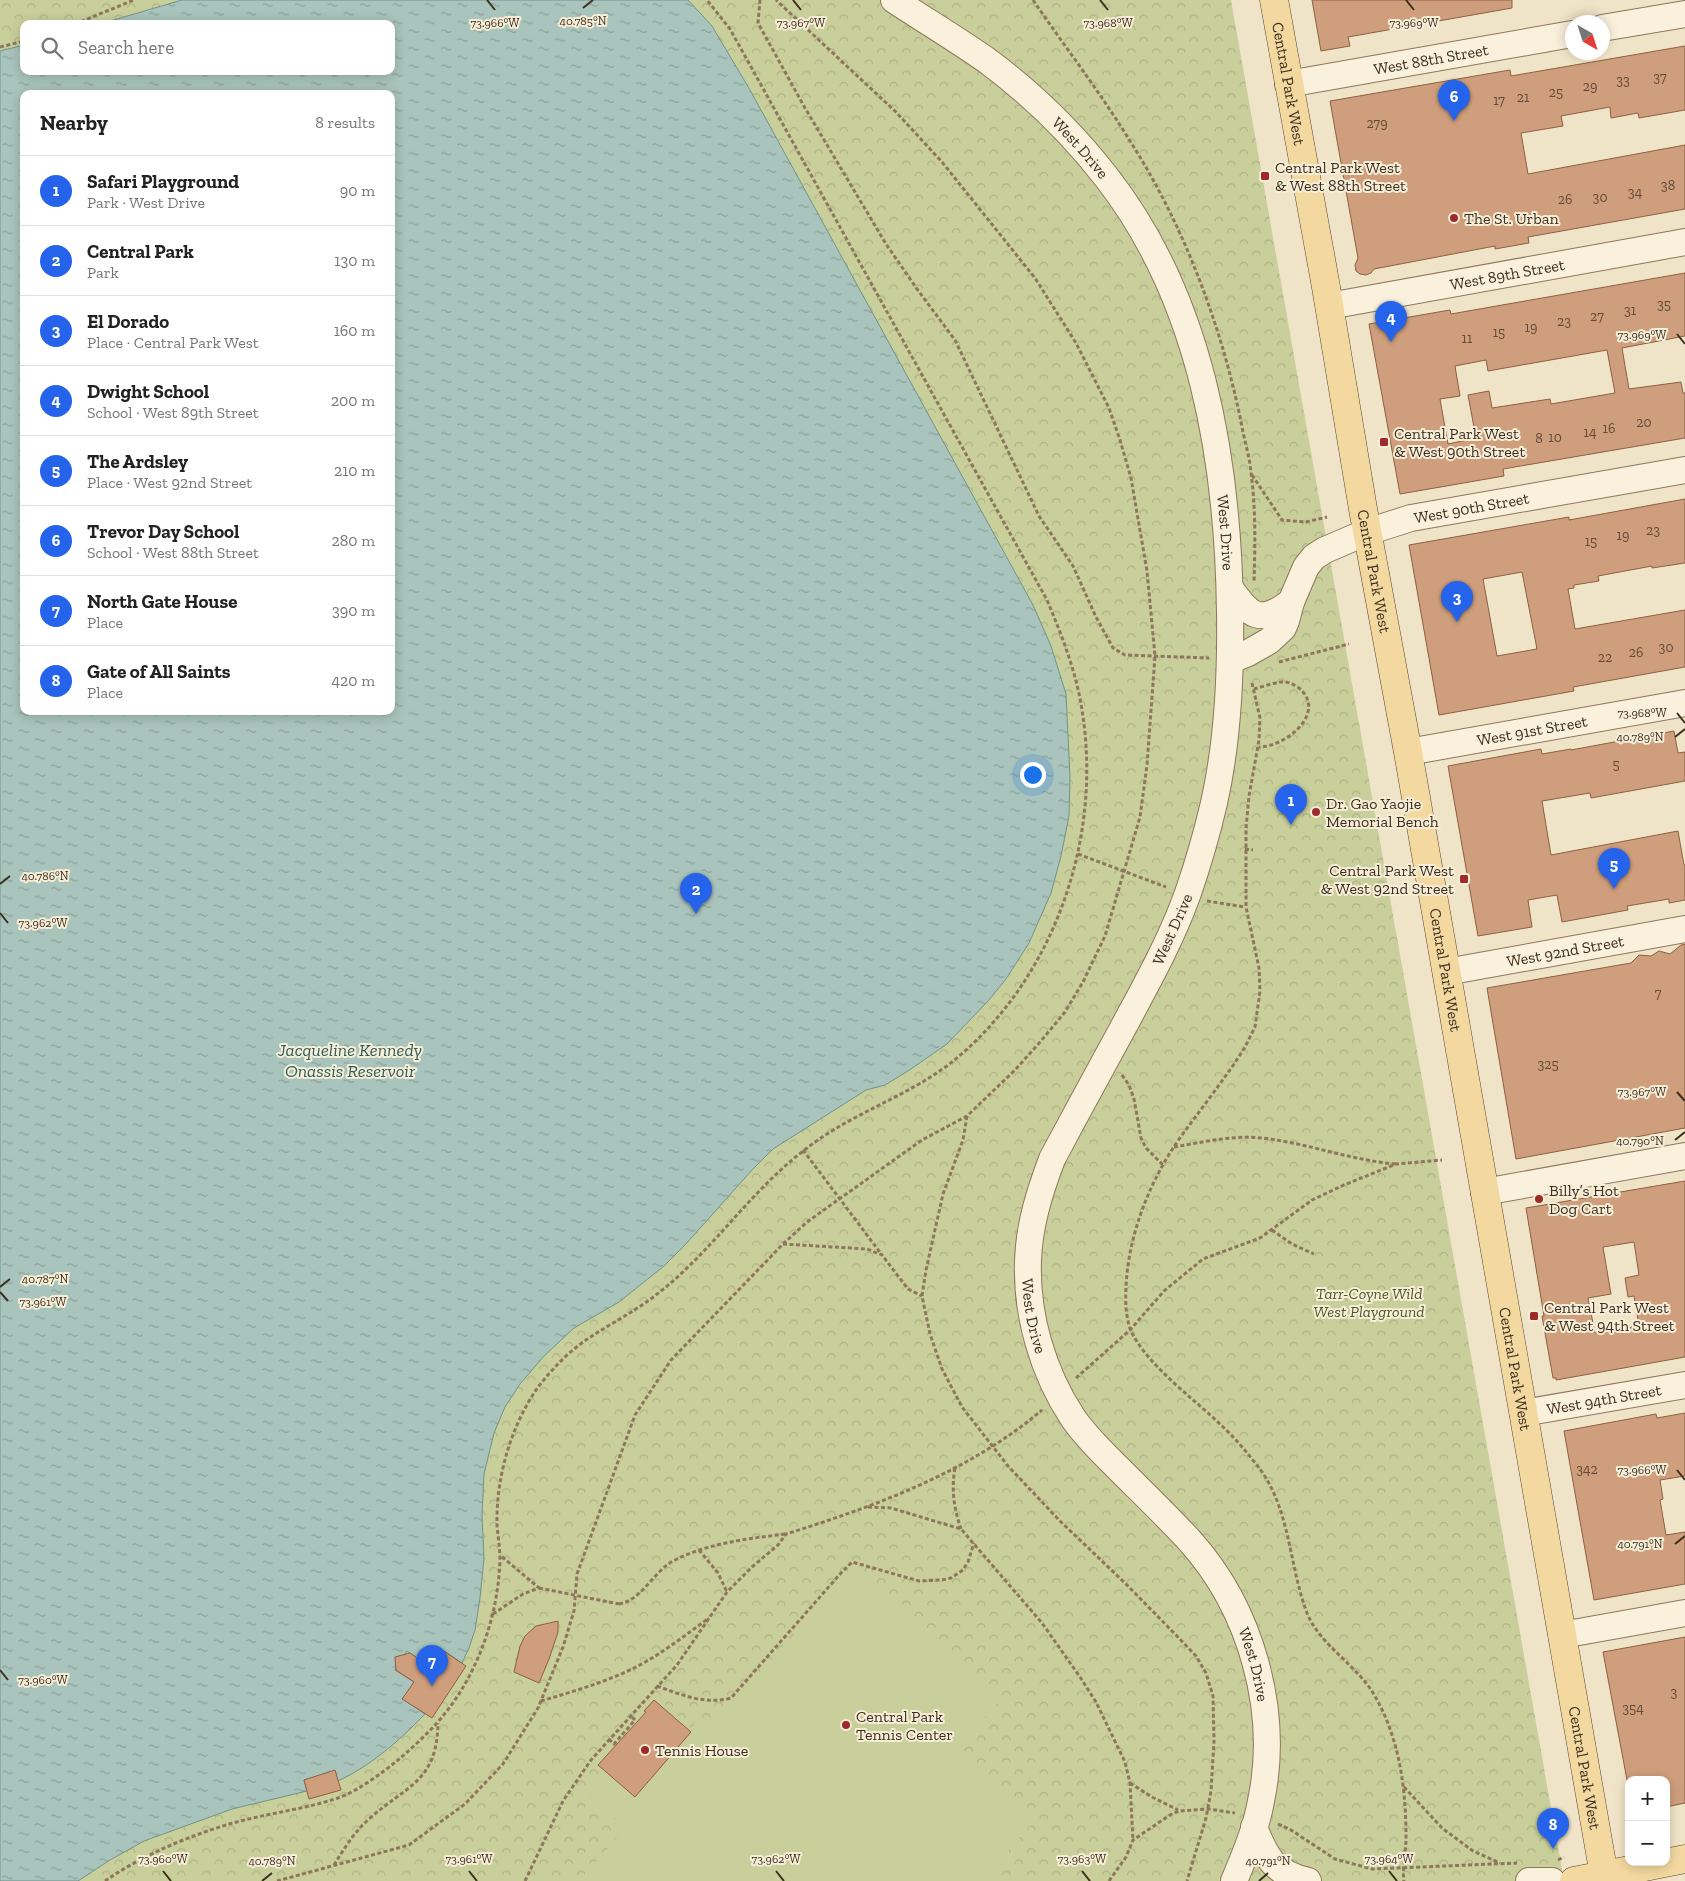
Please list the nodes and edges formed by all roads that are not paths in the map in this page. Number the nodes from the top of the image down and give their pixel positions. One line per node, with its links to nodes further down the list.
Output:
1 (894, 0): 11 (street, West Drive)
2 (1274, 0): 6 (main road, Central Park West)
3 (1685, 14): 4 (street)
4 (1610, 27)
5 (1565, 35): 6 (street, West 88th Street)
6 (1288, 84): 8 (main road, Central Park West)
7 (1685, 242): 8 (street, West 89th Street)
8 (1329, 306): 10 (main road, Central Park West)
9 (1685, 470): 10 (street, West 90th Street)
10 (1367, 532): 12 (street, West 90th Street); 15 (main road, Central Park West)
11 (1230, 588): 12 (street); 13 (street, West Drive)
12 (1290, 602): 13 (street, West 90th Street)
13 (1223, 659): 24 (street, West Drive)
14 (1685, 703): 15 (street, West 91st Street)
15 (1408, 752): 17 (main road, Central Park West)
16 (1685, 929): 17 (street, West 92nd Street)
17 (1446, 972): 19 (main road, Central Park West)
18 (1685, 1156): 19 (street)
19 (1484, 1192): 21 (main road, Central Park West)
20 (1685, 1384): 21 (street, West 94th Street)
21 (1523, 1413): 23 (main road, Central Park West)
22 (1685, 1613): 23 (street)
23 (1562, 1635): 29 (main road, Central Park West)
24 (1256, 1822): 30 (street, West Drive); 31 (street)
25 (1685, 1860): 29 (main road)
26 (1569, 1869): 29 (main road)
27 (1553, 1871): 28 (street)
28 (1527, 1872)
29 (1604, 1878)
30 (1234, 1881)
31 (1308, 1881)

